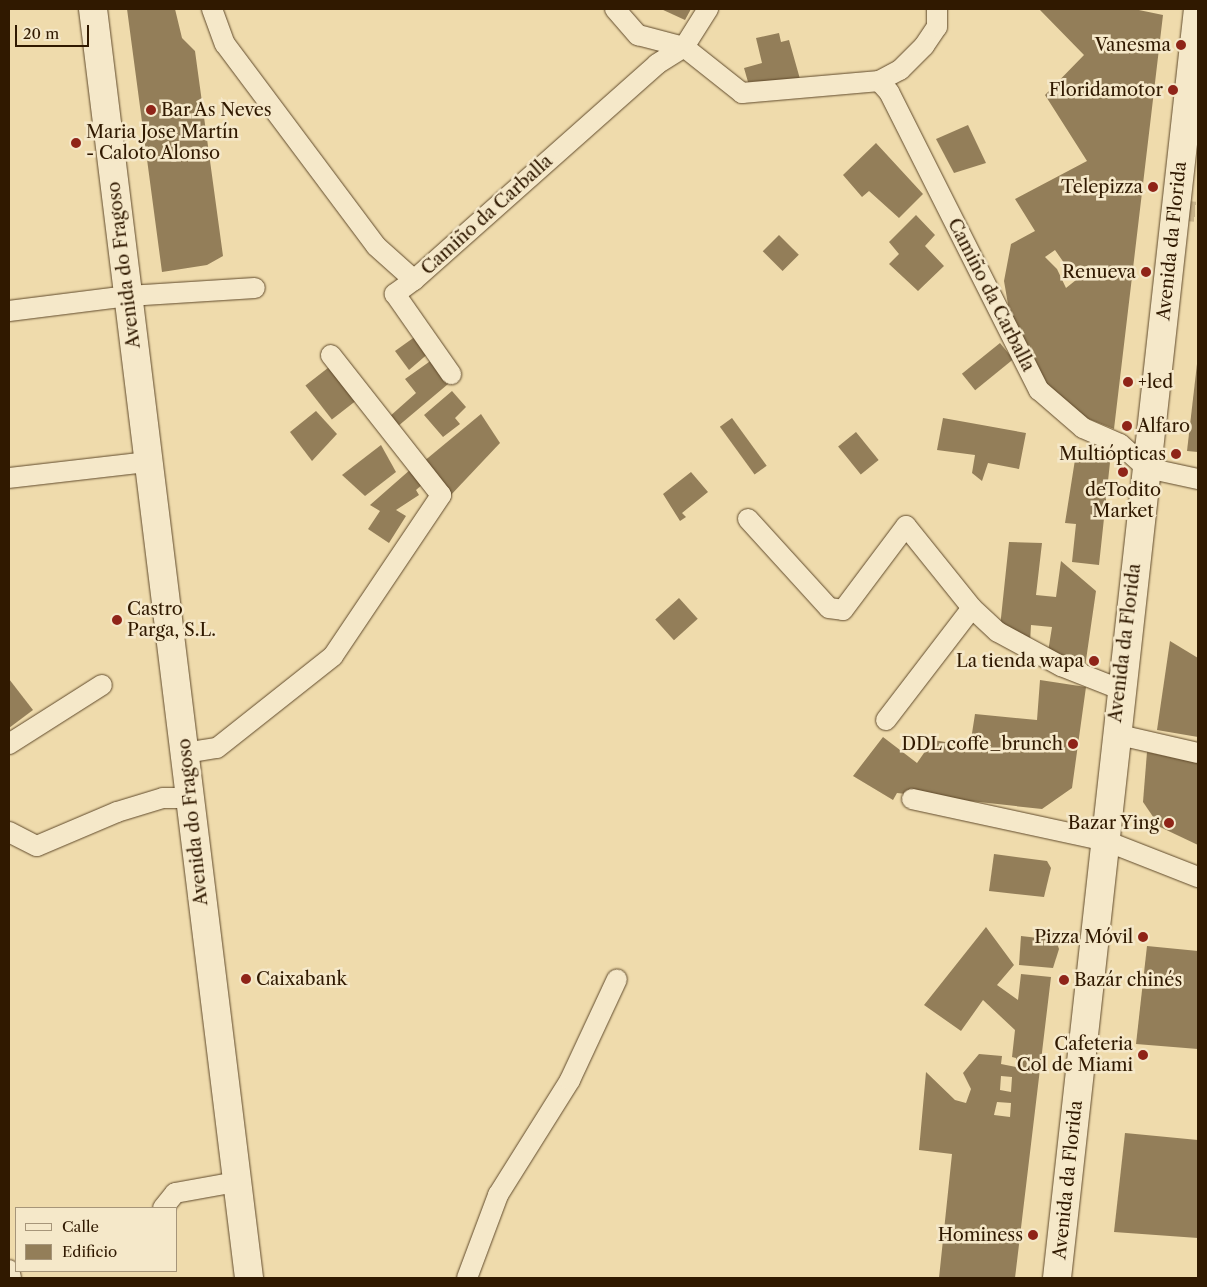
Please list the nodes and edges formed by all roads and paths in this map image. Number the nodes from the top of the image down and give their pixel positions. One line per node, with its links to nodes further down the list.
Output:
1 (93, 9): 11 (main road, Avenida do Fragoso)
2 (212, 9): 9 (street, Camiño da Carballa)
3 (615, 9): 7 (street)
4 (708, 9): 7 (street)
5 (937, 9): 8 (street)
6 (1198, 9): 16 (main road, Avenida da Florida)
7 (684, 47): 8 (street); 9 (street, Camiño da Carballa)
8 (879, 81): 16 (street, Camiño da Carballa)
9 (414, 280): 14 (street)
10 (255, 288): 11 (street)
11 (128, 296): 12 (street); 15 (main road, Avenida do Fragoso)
12 (9, 311)
13 (331, 355): 26 (street)
14 (451, 374)
15 (147, 462): 17 (street); 26 (main road, Avenida do Fragoso)
16 (1148, 468): 18 (street); 22 (main road, Avenida da Florida)
17 (9, 478)
18 (1198, 480)
19 (748, 519): 20 (street)
20 (972, 608): 22 (street); 23 (street)
21 (102, 685): 25 (street)
22 (1119, 689): 24 (main road, Avenida da Florida)
23 (886, 720)
24 (1115, 734): 27 (street); 31 (main road, Avenida da Florida)
25 (9, 744)
26 (185, 753): 28 (main road, Avenida do Fragoso)
27 (1198, 753)
28 (190, 798): 30 (street); 34 (main road, Avenida do Fragoso)
29 (912, 799): 31 (street)
30 (9, 832)
31 (1106, 841): 32 (street); 40 (main road, Avenida da Florida)
32 (1198, 877)
33 (617, 979): 39 (street)
34 (236, 1182): 35 (street); 38 (main road, Avenida do Fragoso)
35 (164, 1207)
36 (9, 1270): 37 (street)
37 (11, 1278)
38 (249, 1278)
39 (467, 1278)
40 (1058, 1278)

